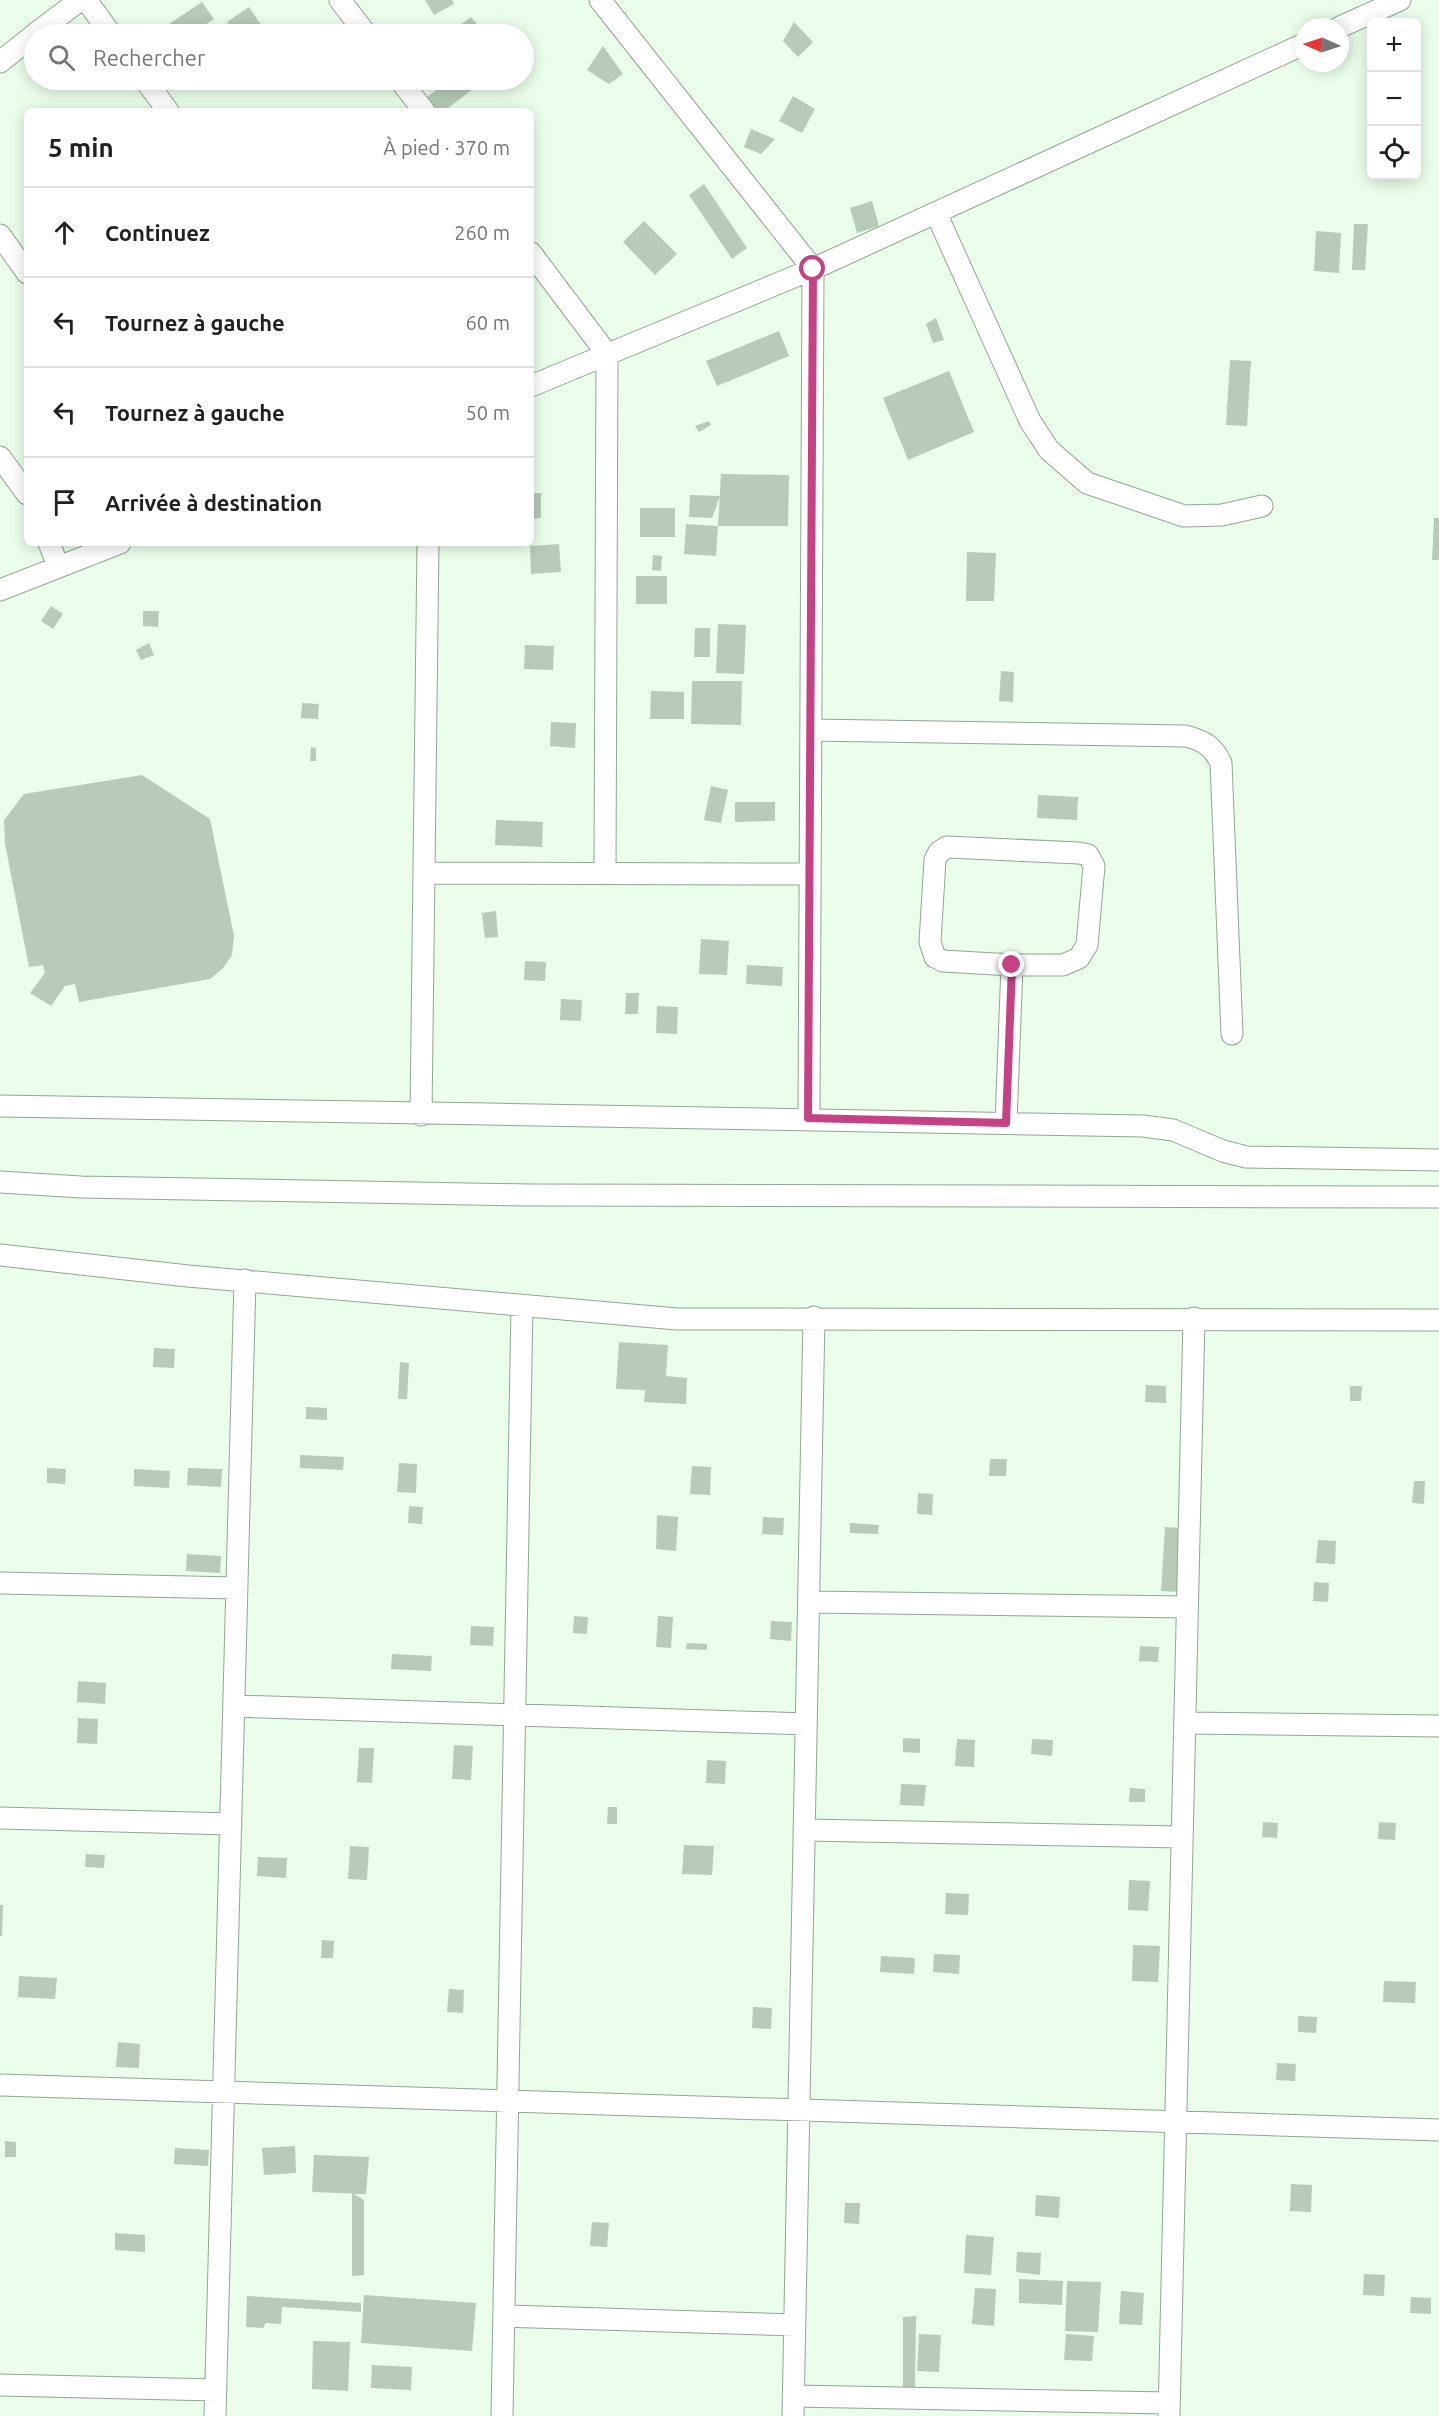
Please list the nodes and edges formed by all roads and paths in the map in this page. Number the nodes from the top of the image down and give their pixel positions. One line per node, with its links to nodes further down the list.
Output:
1 (81, 0): 7 (street)
2 (86, 0): 8 (street)
3 (340, 0): 9 (street)
4 (600, 0): 21 (street)
5 (1400, 0): 6 (street)
6 (1349, 23)
7 (49, 24)
8 (104, 24)
9 (358, 24)
10 (24, 43): 12 (street)
11 (1295, 48): 17 (street)
12 (0, 62)
13 (152, 90): 15 (street)
14 (407, 90): 16 (street)
15 (166, 108)
16 (421, 108)
17 (936, 213): 21 (street); 26 (street)
18 (0, 235): 20 (street)
19 (534, 257): 22 (street)
20 (24, 269)
21 (813, 269): 22 (street); 32 (street)
22 (607, 354): 23 (street); 34 (street)
23 (534, 385)
24 (0, 457): 25 (street)
25 (24, 490)
26 (1262, 506)
27 (50, 546): 30 (street)
28 (112, 546): 30 (street)
29 (428, 546): 33 (street)
30 (58, 566): 31 (street)
31 (0, 590)
32 (811, 730): 35 (street); 37 (street)
33 (424, 873): 34 (street); 39 (street)
34 (605, 873): 35 (street)
35 (810, 874): 40 (street)
36 (1012, 965): 36 (street); 41 (street)
37 (1232, 1034)
38 (0, 1106): 39 (street)
39 (421, 1115): 40 (street)
40 (808, 1118): 41 (street)
41 (1006, 1123): 42 (street)
42 (1439, 1160)
43 (0, 1182): 44 (street)
44 (1439, 1197)
45 (0, 1255): 46 (street)
46 (245, 1280): 47 (street); 52 (street)
47 (522, 1306): 48 (street); 56 (street)
48 (814, 1317): 49 (street); 53 (street)
49 (1194, 1318): 50 (street); 54 (street)
50 (1439, 1320)
51 (0, 1583): 52 (street)
52 (237, 1588): 55 (street)
53 (808, 1602): 54 (street); 58 (street)
54 (1188, 1606): 57 (street)
55 (234, 1706): 56 (street); 61 (street)
56 (514, 1715): 58 (street); 66 (street)
57 (1185, 1723): 59 (street); 63 (street)
58 (806, 1724): 62 (street)
59 (1439, 1726)
60 (0, 1818): 61 (street)
61 (231, 1824): 65 (street)
62 (804, 1830): 63 (street); 67 (street)
63 (1182, 1837): 68 (street)
64 (0, 2085): 65 (street)
65 (224, 2092): 66 (street); 73 (street)
66 (507, 2101): 67 (street); 70 (street)
67 (799, 2110): 68 (street); 71 (street)
68 (1175, 2122): 69 (street); 75 (street)
69 (1439, 2130)
70 (504, 2316): 71 (street); 77 (street)
71 (795, 2325): 74 (street)
72 (0, 2385): 73 (street)
73 (216, 2390): 76 (street)
74 (794, 2406): 75 (street)
75 (1169, 2409)
76 (215, 2416)
77 (502, 2416)

